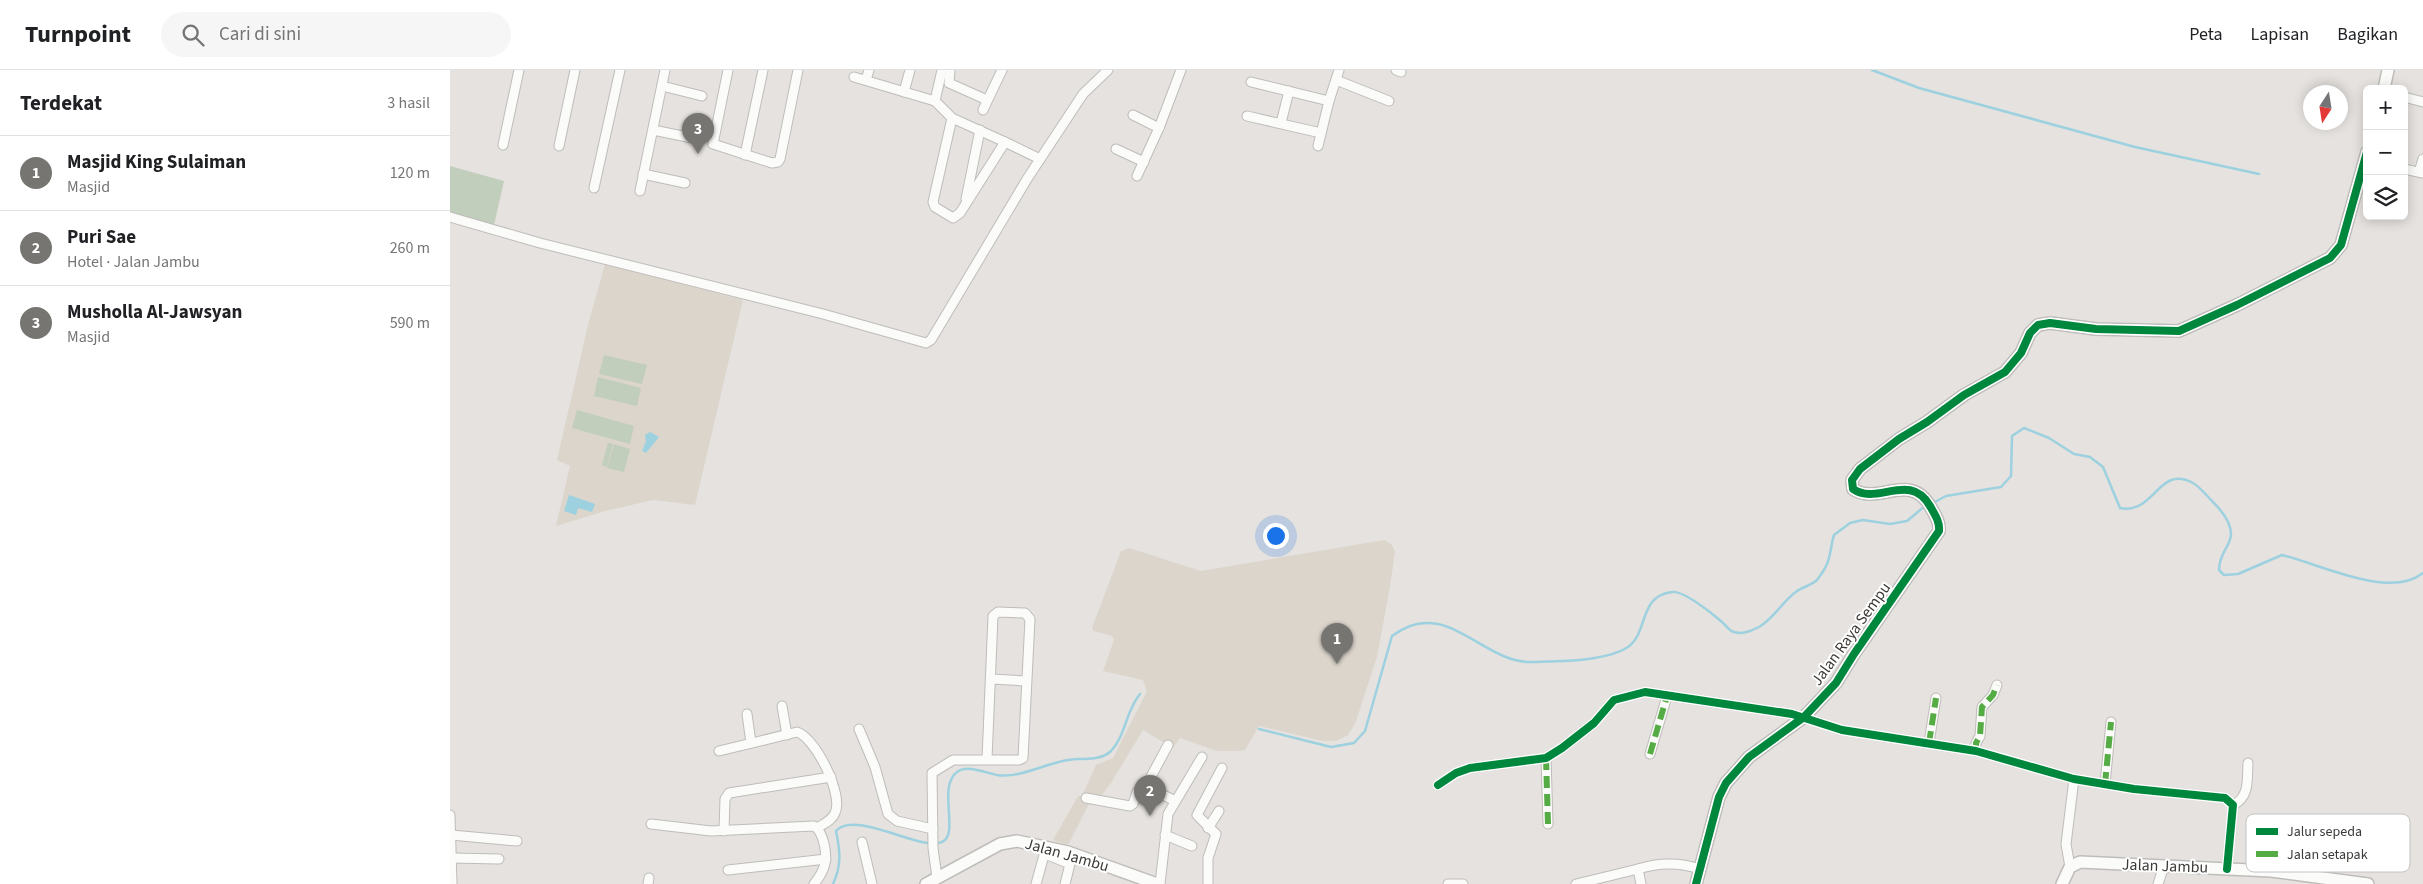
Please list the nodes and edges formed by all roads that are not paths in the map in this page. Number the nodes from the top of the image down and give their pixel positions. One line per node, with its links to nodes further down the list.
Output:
1 (519, 70): 43 (street)
2 (575, 70): 44 (street)
3 (620, 70): 57 (street)
4 (665, 70): 22 (street)
5 (728, 70): 47 (street)
6 (763, 70): 47 (street)
7 (798, 70): 47 (street)
8 (869, 70): 18 (street)
9 (910, 70): 24 (street)
10 (942, 70): 28 (street)
11 (950, 70): 27 (street)
12 (1002, 70): 27 (street)
13 (1107, 70): 48 (street)
14 (1181, 70): 37 (street)
15 (1339, 70): 19 (street)
16 (2388, 70): 21 (street)
17 (854, 77): 18 (street)
18 (866, 80): 24 (street)
19 (1336, 80): 29 (street); 30 (street)
20 (1251, 82): 23 (street)
21 (2385, 85)
22 (662, 86): 25 (street); 38 (street)
23 (1289, 91): 29 (street); 36 (street)
24 (904, 92): 28 (street)
25 (702, 96)
26 (2408, 98): 31 (street)
27 (987, 100): 32 (street)
28 (934, 101): 35 (street)
29 (1329, 101): 40 (street)
30 (1389, 101)
31 (2423, 102)
32 (982, 110)
33 (1132, 115): 37 (street)
34 (1247, 116): 36 (street)
35 (952, 118): 39 (street); 59 (street)
36 (1281, 123): 40 (street)
37 (1159, 128): 50 (street)
38 (653, 130): 41 (street); 54 (street)
39 (980, 130): 42 (street); 59 (street)
40 (1321, 133): 45 (street)
41 (692, 138)
42 (1005, 142): 48 (street); 59 (street)
43 (503, 145)
44 (559, 146)
45 (1318, 146)
46 (1116, 149): 50 (street)
47 (745, 155)
48 (1040, 159): 60 (street)
49 (2423, 159): 53 (street)
50 (1144, 162): 55 (street)
51 (2363, 168): 68 (street, Jalan Raya Sempu)
52 (2408, 170): 53 (street)
53 (2421, 172)
54 (644, 174): 56 (street); 58 (street)
55 (1137, 176)
56 (685, 183)
57 (594, 188)
58 (640, 191)
59 (965, 206)
60 (450, 216)
61 (992, 679): 62 (street); 62 (street); 80 (street)
62 (1026, 681): 80 (street)
63 (1997, 685): 76 (street)
64 (1667, 696): 68 (street); 77 (street); 79 (street)
65 (1936, 698): 73 (street)
66 (782, 706): 71 (street)
67 (747, 714): 72 (street)
68 (1804, 717): 73 (street); 111 (street, Jalan Raya Sempu)
69 (2111, 722): 85 (street)
70 (859, 729): 98 (street)
71 (787, 735): 72 (street); 83 (street)
72 (751, 743): 75 (street)
73 (1929, 743): 76 (street)
74 (1168, 745): 87 (street)
75 (719, 750)
76 (1976, 750): 84 (street)
77 (1650, 754)
78 (1202, 757): 89 (street)
79 (1546, 758): 86 (street); 94 (street)
80 (987, 759): 98 (street)
81 (2248, 763): 90 (street)
82 (1222, 768): 96 (street)
83 (831, 777): 95 (street); 97 (street)
84 (2074, 779): 85 (street); 109 (street)
85 (2105, 784): 90 (street)
86 (1438, 785)
87 (1146, 786): 88 (street); 89 (street)
88 (1086, 798)
89 (1175, 801): 100 (street)
90 (2233, 805): 112 (street)
91 (1219, 811): 96 (street)
92 (450, 815): 99 (street)
93 (651, 824): 97 (street)
94 (1548, 824)
95 (817, 828): 97 (street); 107 (street)
96 (1208, 828): 126 (street)
97 (724, 831)
98 (932, 833): 116 (street)
99 (451, 835): 101 (street); 105 (street)
100 (1165, 835): 103 (street); 125 (street)
101 (517, 841)
102 (862, 842): 121 (street)
103 (1192, 846)
104 (1046, 850): 116 (street, Jalan Jambu); 117 (street, Jalan Jambu); 123 (street); 124 (street)
105 (451, 858): 106 (street); 119 (street)
106 (499, 859)
107 (826, 859): 113 (street); 120 (street)
108 (2164, 866): 109 (street, Jalan Jambu); 112 (street, Jalan Jambu); 133 (street)
109 (2070, 867): 132 (street)
110 (1638, 869): 111 (street); 118 (street); 130 (street)
111 (1700, 869): 131 (street, Jalan Raya Sempu)
112 (2227, 869): 114 (street, Jalan Jambu)
113 (728, 870)
114 (2246, 870)
115 (2271, 872): 134 (street, Jalan Jambu)
116 (937, 878): 122 (street, Jalan Jambu)
117 (1132, 879): 125 (street, Jalan Jambu)
118 (1602, 881): 129 (street)
119 (452, 884)
120 (814, 884)
121 (872, 884)
122 (926, 884)
123 (1036, 884)
124 (1066, 884)
125 (1158, 884)
126 (1208, 884)
127 (1448, 884): 128 (street)
128 (1463, 884)
129 (1576, 884)
130 (1641, 884)
131 (1696, 884)
132 (2062, 884)
133 (2158, 884)
134 (2368, 884)

